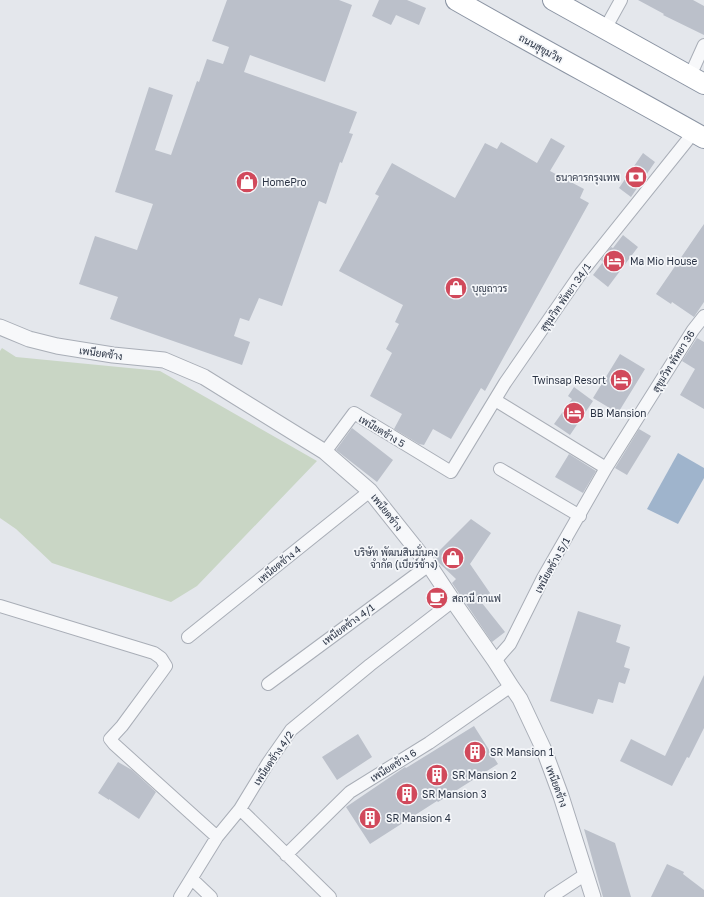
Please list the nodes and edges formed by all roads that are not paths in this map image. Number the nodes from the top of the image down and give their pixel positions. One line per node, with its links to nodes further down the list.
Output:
1 (456, 0): 10 (highway, ถนนสุขุมวิท)
2 (553, 0): 5 (highway)
3 (613, 0): 5 (street)
4 (621, 0): 5 (street)
5 (602, 28): 7 (highway)
6 (704, 45): 8 (street)
7 (649, 53): 8 (highway); 9 (highway)
8 (697, 80)
9 (704, 89)
10 (701, 134): 13 (street, สุขุมวิท พัทยา 34/1)
11 (704, 316): 15 (street, สุขุมวิท พัทยา 36)
12 (0, 327): 14 (street, เพนียดช้าง)
13 (495, 400): 15 (street); 17 (street, สุขุมวิท พัทยา 34/1)
14 (325, 452): 17 (street, เพนียดช้าง 5); 18 (street, เพนียดช้าง)
15 (606, 468): 19 (street, เพนียดช้าง 5/1)
16 (500, 469): 19 (street)
17 (451, 472)
18 (370, 491): 20 (street, เพนียดช้าง); 23 (street, เพนียดช้าง 4)
19 (580, 516): 24 (street, เพนียดช้าง 5/1)
20 (429, 565): 21 (street, เพนียดช้าง); 25 (street, เพนียดช้าง 4/1)
21 (453, 601): 24 (street, เพนียดช้าง); 27 (street, เพนียดช้าง 4/2)
22 (0, 606): 28 (street)
23 (188, 637)
24 (495, 661): 26 (street, เพนียดช้าง)
25 (268, 684)
26 (511, 686): 29 (street, เพนียดช้าง 6); 30 (street, เพนียดช้าง)
27 (240, 809): 28 (street, เพนียดช้าง 4/2); 29 (street)
28 (217, 837): 31 (street, เพนียดช้าง 4/2)
29 (286, 855): 34 (street)
30 (586, 874): 35 (street); 36 (street, เพนียดช้าง)
31 (192, 879): 32 (street, เพนียดช้าง 4/2); 33 (street)
32 (180, 897)
33 (210, 897)
34 (330, 897)
35 (551, 897)
36 (593, 897)

